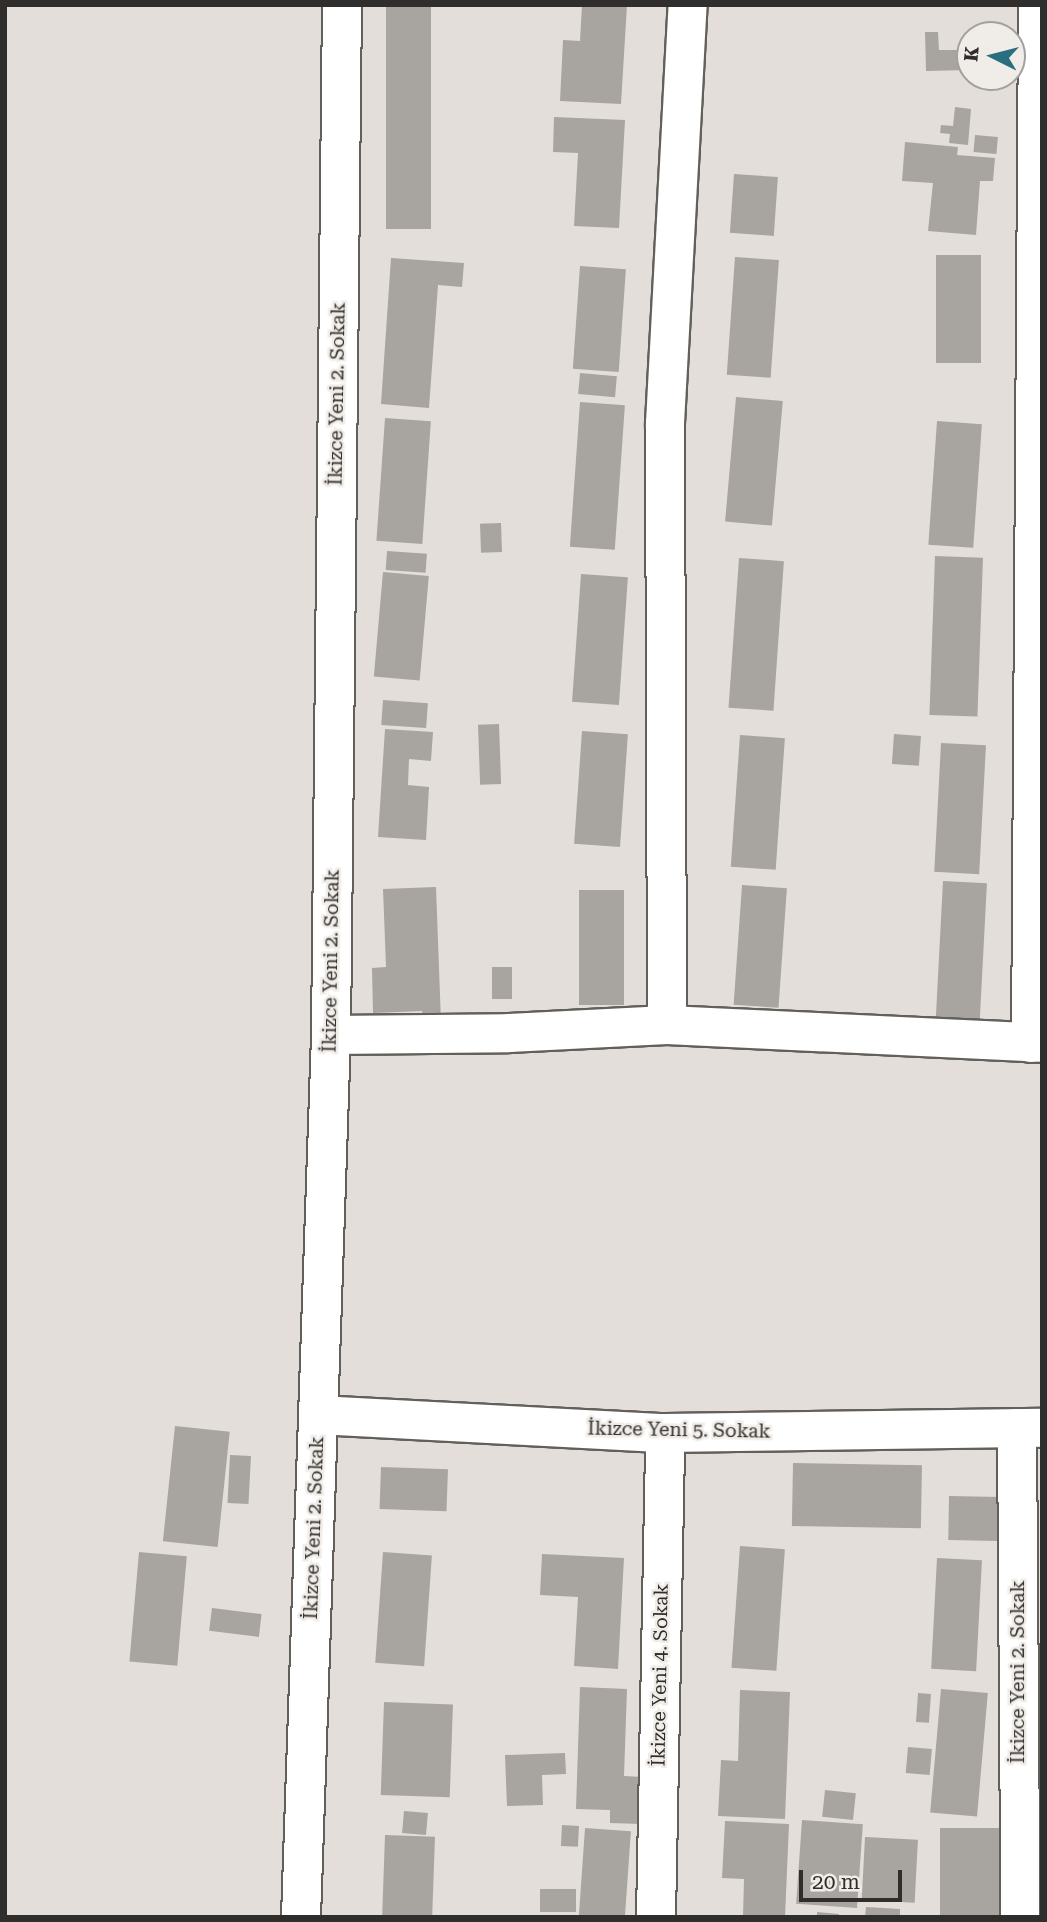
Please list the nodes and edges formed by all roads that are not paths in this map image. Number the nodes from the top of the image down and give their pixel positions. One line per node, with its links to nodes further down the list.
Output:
1 (342, 5): 5 (street, İkizce Yeni 2. Sokak)
2 (688, 5): 4 (street)
3 (1038, 5): 6 (street)
4 (667, 1025): 5 (street); 6 (street)
5 (331, 1035): 7 (street, İkizce Yeni 2. Sokak)
6 (1037, 1043)
7 (318, 1415): 9 (street, İkizce Yeni 5. Sokak); 10 (street, İkizce Yeni 2. Sokak)
8 (1029, 1428): 9 (street, İkizce Yeni 5. Sokak); 12 (street, İkizce Yeni 2. Sokak)
9 (665, 1433): 11 (street, İkizce Yeni 4. Sokak)
10 (301, 1917)
11 (656, 1917)
12 (1020, 1917)

